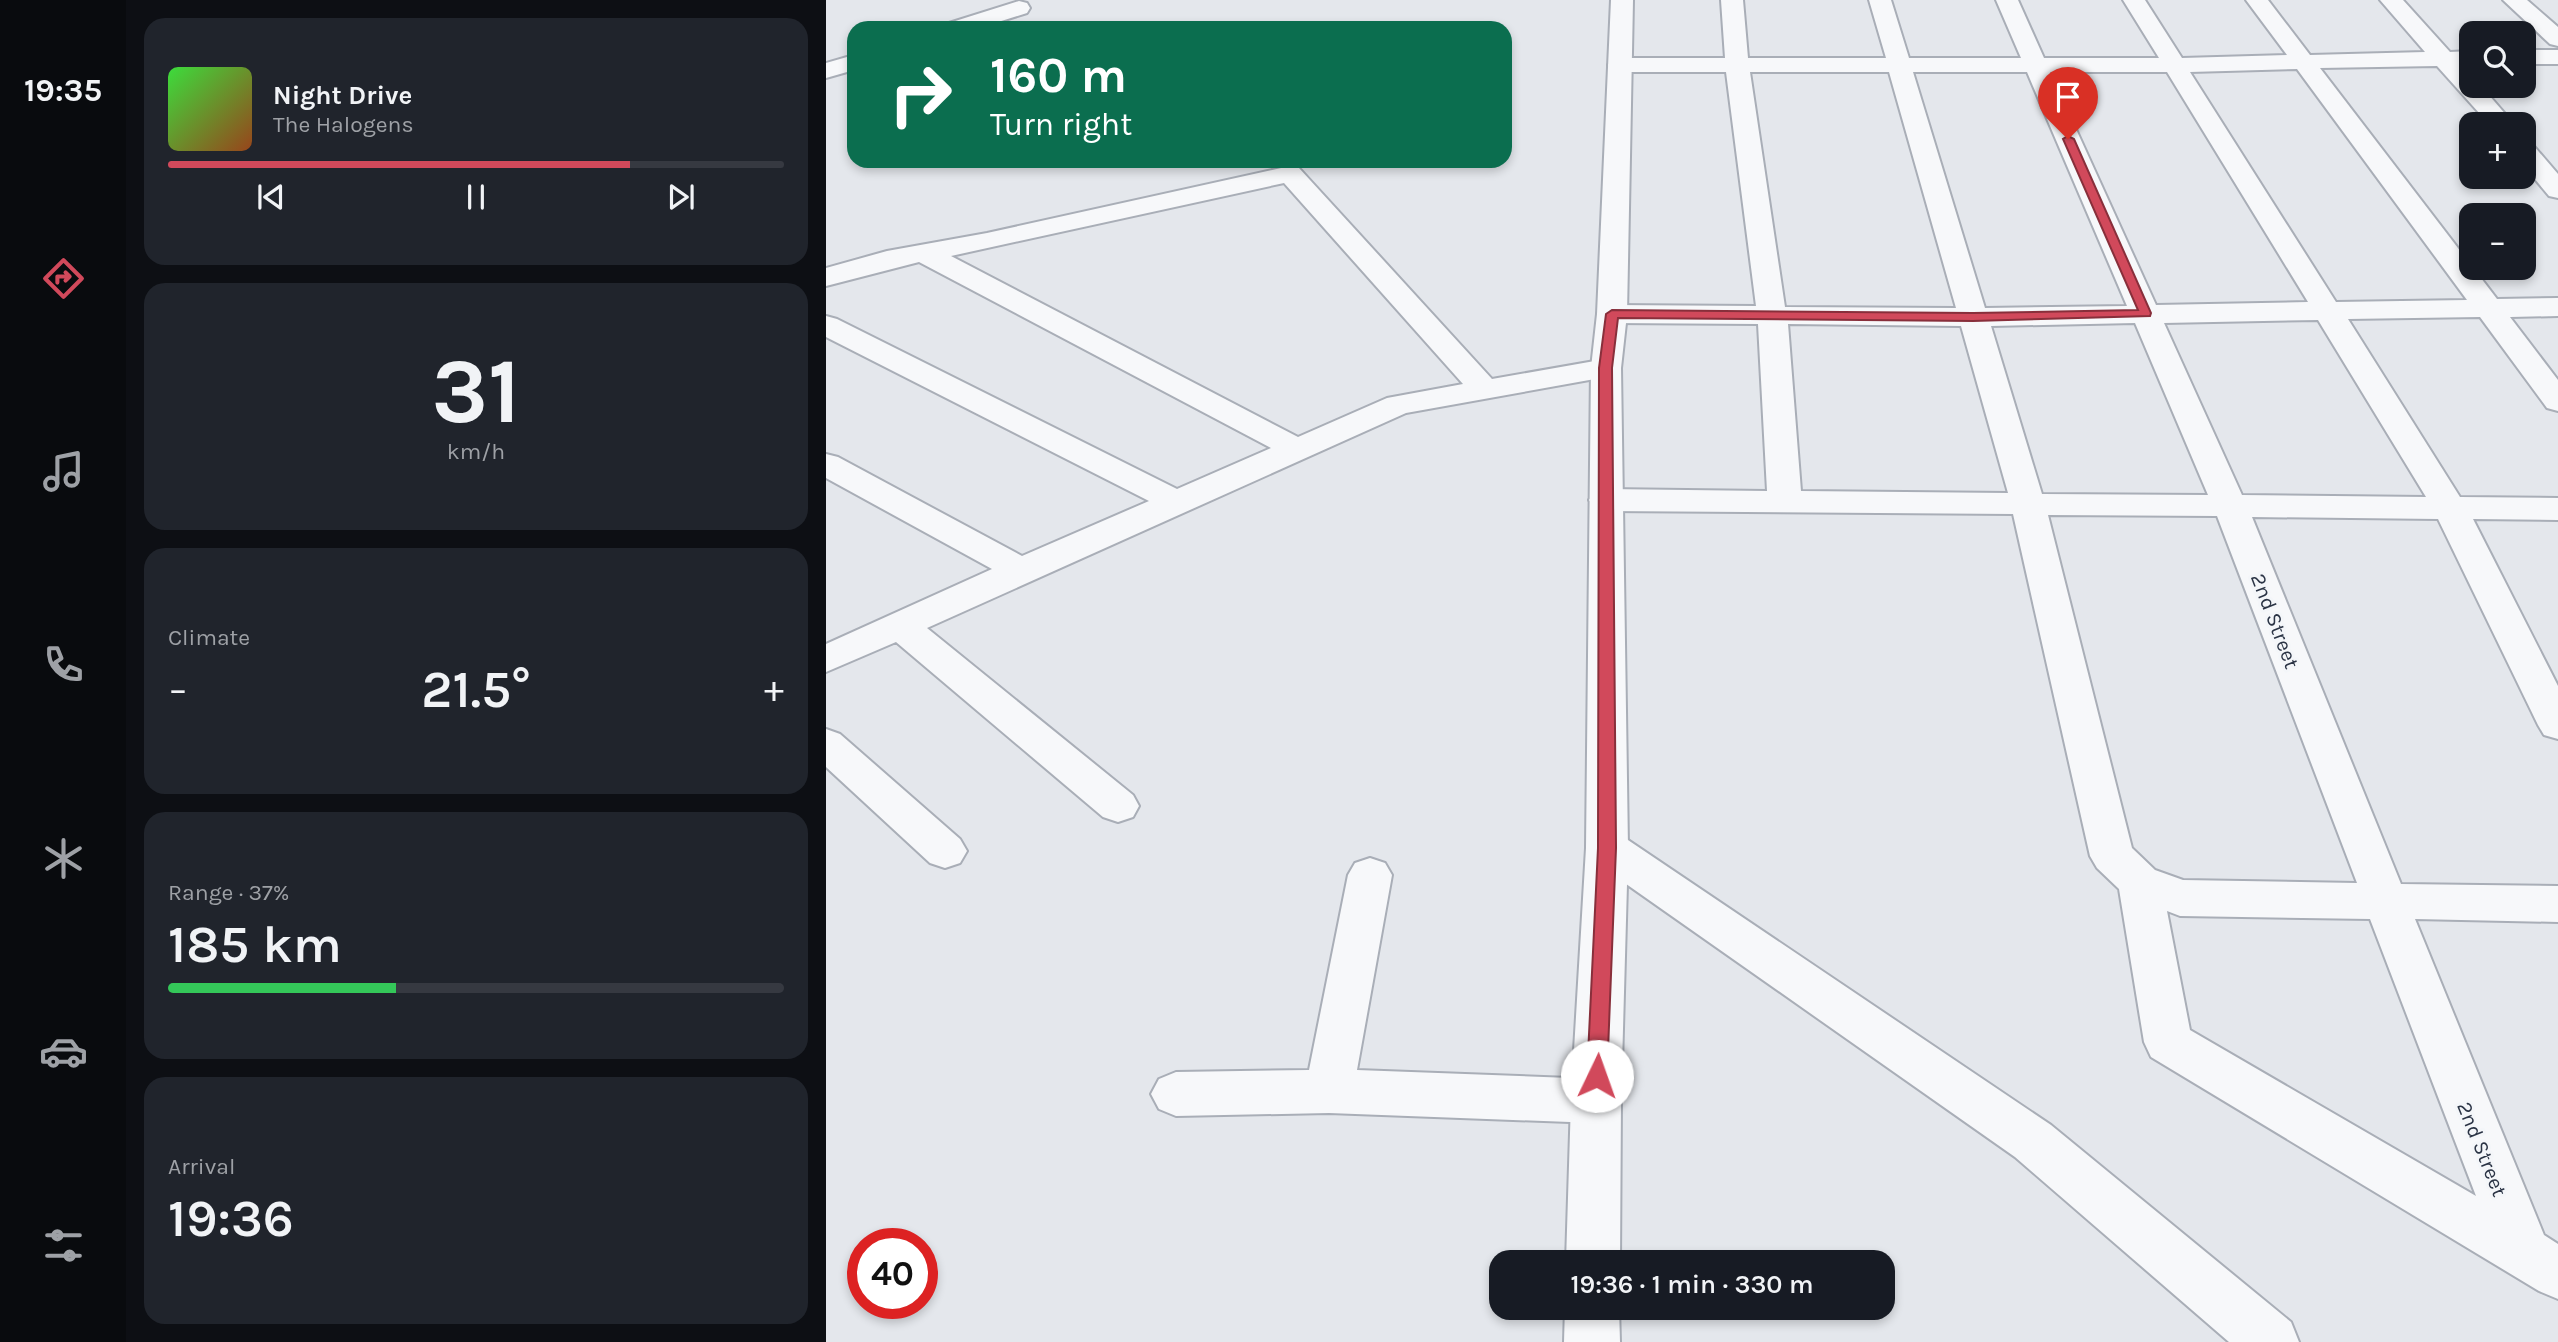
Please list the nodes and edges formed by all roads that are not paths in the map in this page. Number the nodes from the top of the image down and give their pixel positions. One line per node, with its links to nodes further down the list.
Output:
1 (1622, 0): 18 (street)
2 (1732, 0): 19 (street)
3 (1880, 0): 20 (street)
4 (2007, 0): 21 (street, 2nd Street)
5 (2134, 0): 22 (street)
6 (2257, 0): 16 (street)
7 (2392, 0): 15 (street)
8 (2514, 0): 11 (street)
9 (1018, 8): 10 (street)
10 (978, 21)
11 (2558, 39)
12 (2536, 57): 13 (street)
13 (2558, 57)
14 (2459, 58): 15 (street)
15 (2446, 59): 16 (street); 24 (street)
16 (2303, 61): 22 (street); 30 (street)
17 (847, 64): 23 (street)
18 (1620, 65): 19 (street); 33 (street)
19 (1737, 65): 20 (street); 34 (street)
20 (1899, 65): 21 (street); 35 (street)
21 (2036, 65): 22 (street); 32 (street, 2nd Street)
22 (2174, 65): 31 (street)
23 (826, 71)
24 (2492, 112)
25 (2536, 164): 26 (street)
26 (2558, 190)
27 (924, 253): 28 (street); 38 (street); 40 (street)
28 (826, 277)
29 (2558, 307): 30 (street)
30 (2488, 308): 31 (street); 39 (street)
31 (2327, 311): 32 (street); 47 (street)
32 (2145, 313): 35 (street); 46 (street, 2nd Street)
33 (1612, 314): 34 (street); 37 (street)
34 (1772, 315): 35 (street); 44 (street)
35 (1973, 317): 45 (street)
36 (826, 326): 43 (street)
37 (1606, 368): 38 (street); 42 (street)
38 (1485, 390): 40 (street)
39 (2558, 401)
40 (1297, 449): 43 (street)
41 (826, 464): 49 (street)
42 (1606, 500): 44 (street); 55 (street)
43 (1177, 502): 49 (street)
44 (1785, 502): 45 (street)
45 (2028, 504): 46 (street); 58 (street)
46 (2230, 506): 47 (street); 59 (street, 2nd Street)
47 (2450, 508): 48 (street); 52 (street)
48 (2558, 509)
49 (1021, 570): 50 (street)
50 (900, 625): 51 (street); 54 (street)
51 (826, 659)
52 (2558, 725)
53 (826, 744): 56 (street)
54 (1118, 806)
55 (1607, 848): 63 (street); 66 (street)
56 (945, 851)
57 (1370, 876): 61 (street)
58 (2140, 882): 59 (street); 65 (street)
59 (2384, 901): 60 (street); 65 (street, 2nd Street)
60 (2558, 904)
61 (1329, 1091): 62 (street); 63 (street)
62 (1176, 1094)
63 (1596, 1101): 64 (street)
64 (1593, 1250)
65 (2540, 1262)
66 (2271, 1342)

